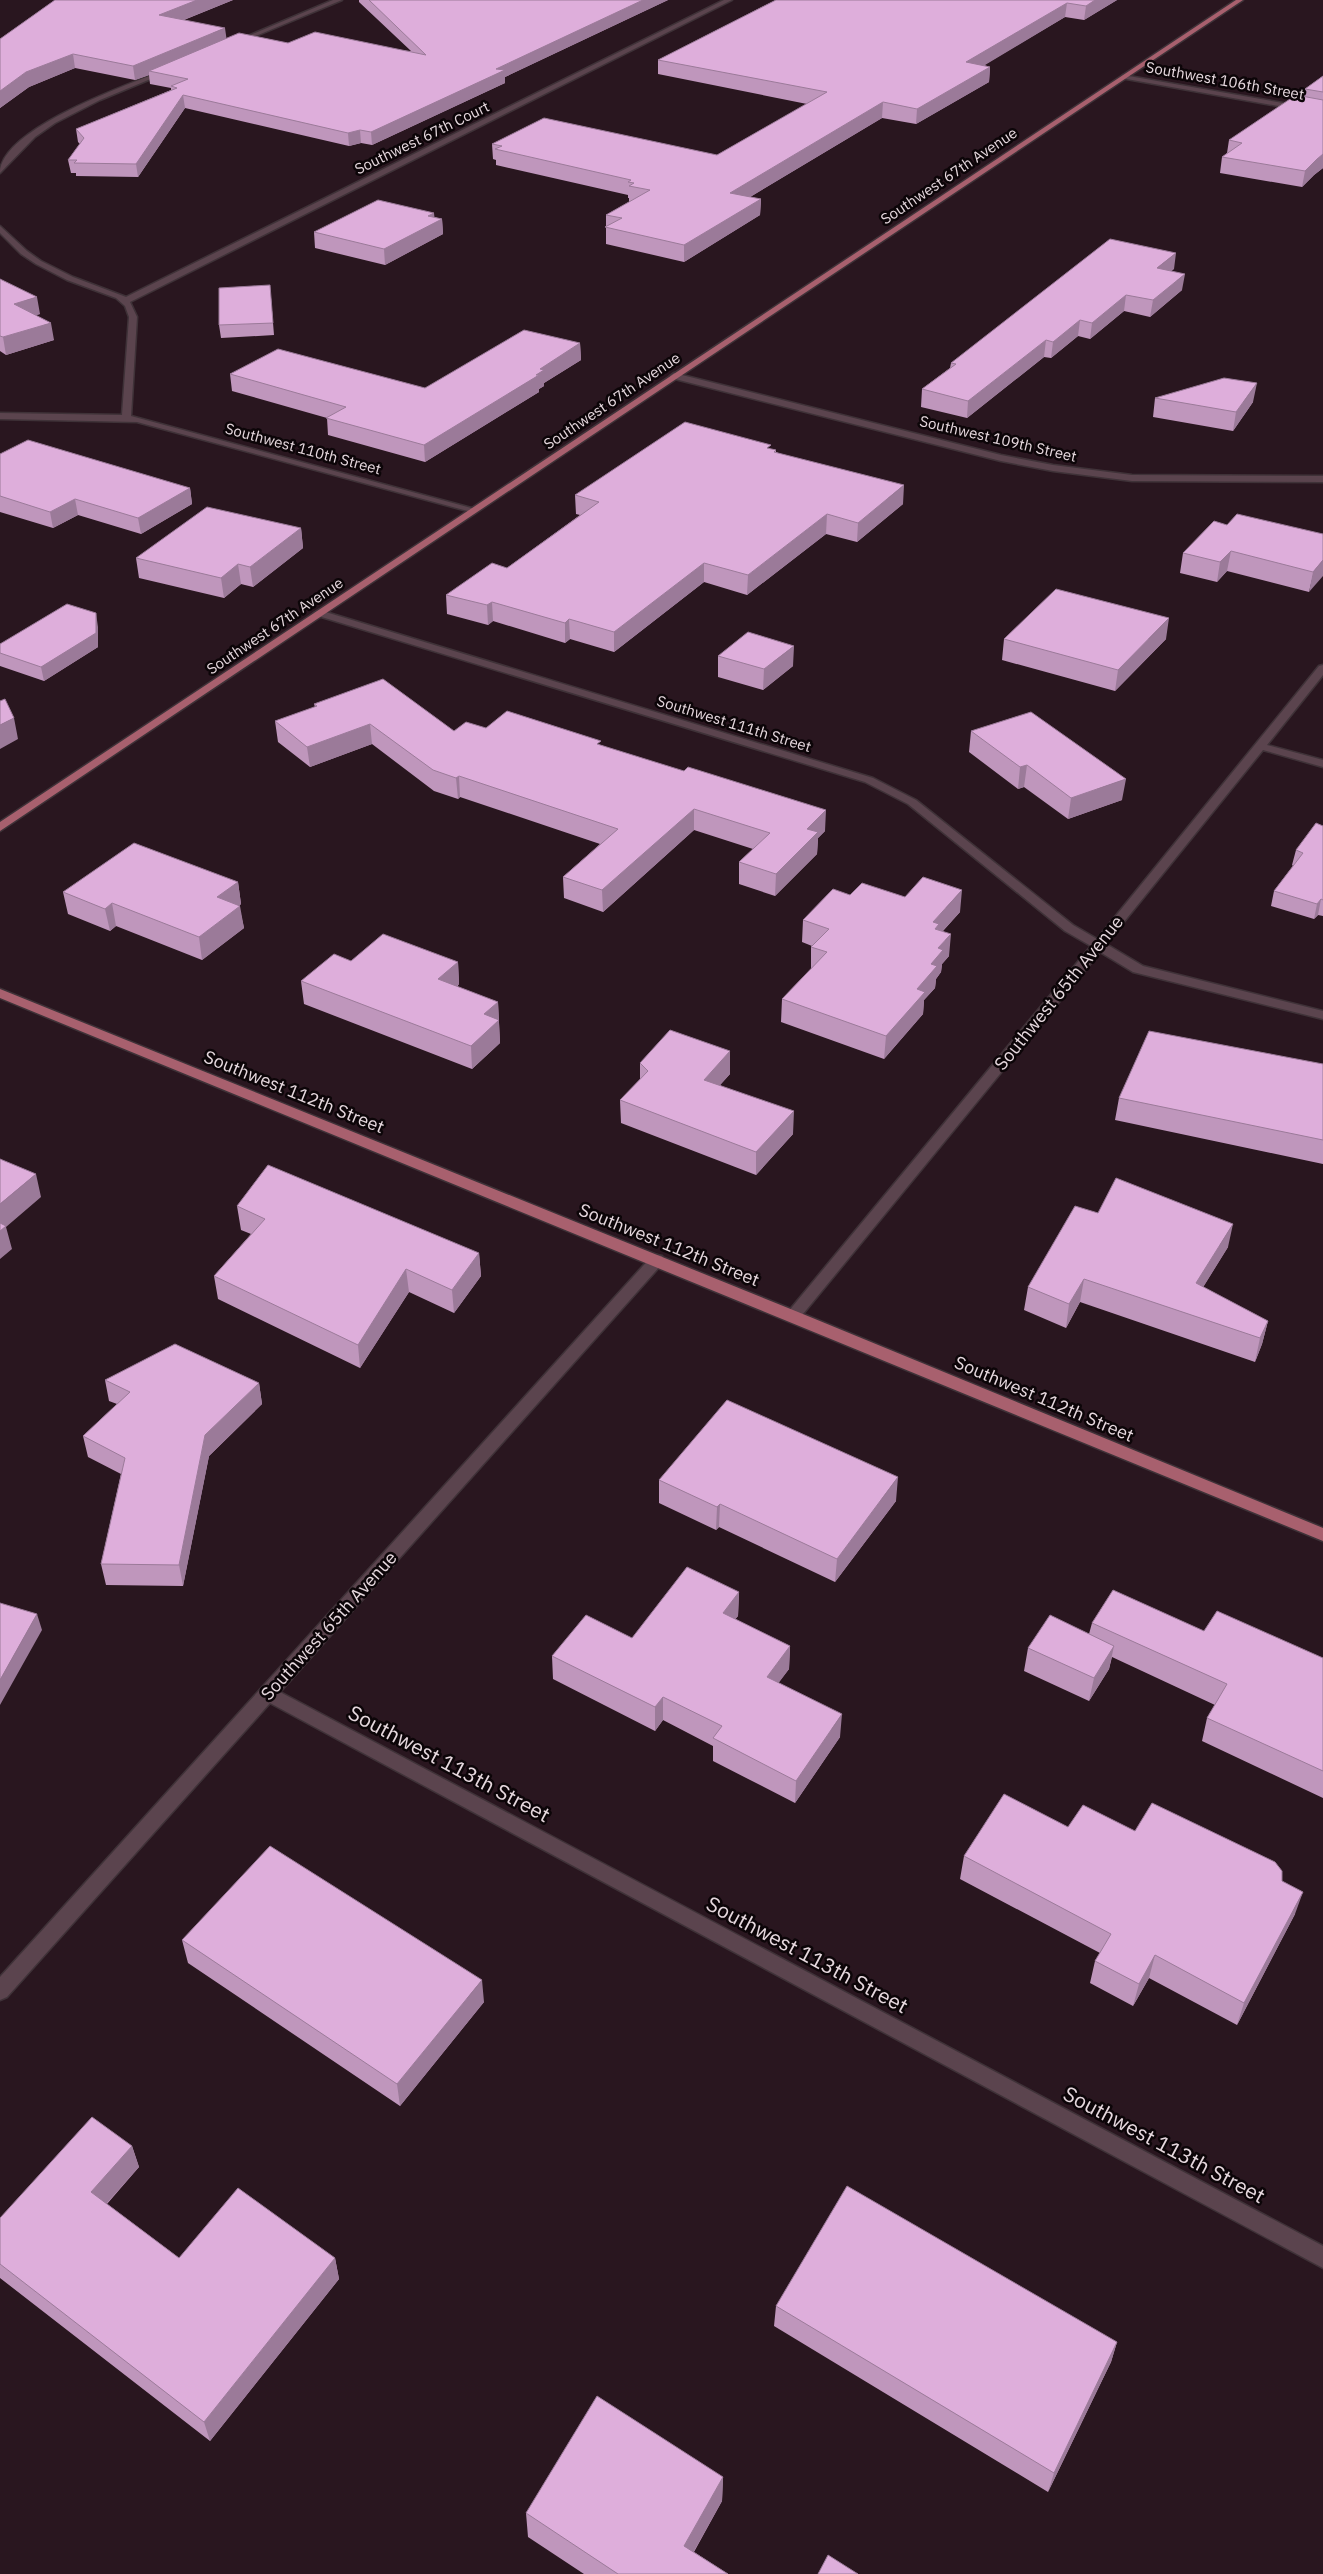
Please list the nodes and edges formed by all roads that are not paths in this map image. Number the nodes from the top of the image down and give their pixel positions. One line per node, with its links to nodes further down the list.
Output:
1 (339, 0): 4 (street)
2 (729, 0): 10 (street, Southwest 67th Court)
3 (1240, 0): 6 (main road, Southwest 67th Avenue)
4 (221, 48)
5 (175, 67): 8 (street)
6 (1122, 77): 7 (street, Southwest 106th Street); 11 (main road, Southwest 67th Avenue)
7 (1323, 112)
8 (0, 171)
9 (0, 228): 10 (street)
10 (127, 300): 13 (street)
11 (674, 376): 14 (street, Southwest 109th Street); 15 (main road, Southwest 67th Avenue)
12 (0, 416): 13 (street, Southwest 110th Street)
13 (126, 417): 15 (street, Southwest 110th Street)
14 (1323, 479)
15 (472, 511): 16 (main road, Southwest 67th Avenue)
16 (319, 613): 20 (main road, Southwest 67th Avenue); 21 (street, Southwest 111th Street)
17 (1323, 668): 18 (street, Southwest 65th Avenue)
18 (1260, 746): 19 (street); 21 (street, Southwest 65th Avenue)
19 (1323, 764)
20 (0, 827)
21 (1097, 946): 23 (street, Southwest 111th Street); 25 (street, Southwest 65th Avenue)
22 (0, 993): 24 (main road, Southwest 112th Street)
23 (1323, 1014)
24 (657, 1260): 25 (main road, Southwest 112th Street); 27 (street, Southwest 65th Avenue)
25 (793, 1316): 26 (main road, Southwest 112th Street)
26 (1323, 1535)
27 (268, 1694): 28 (street, Southwest 65th Avenue); 29 (street, Southwest 113th Street)
28 (0, 1991)
29 (1323, 2257)

